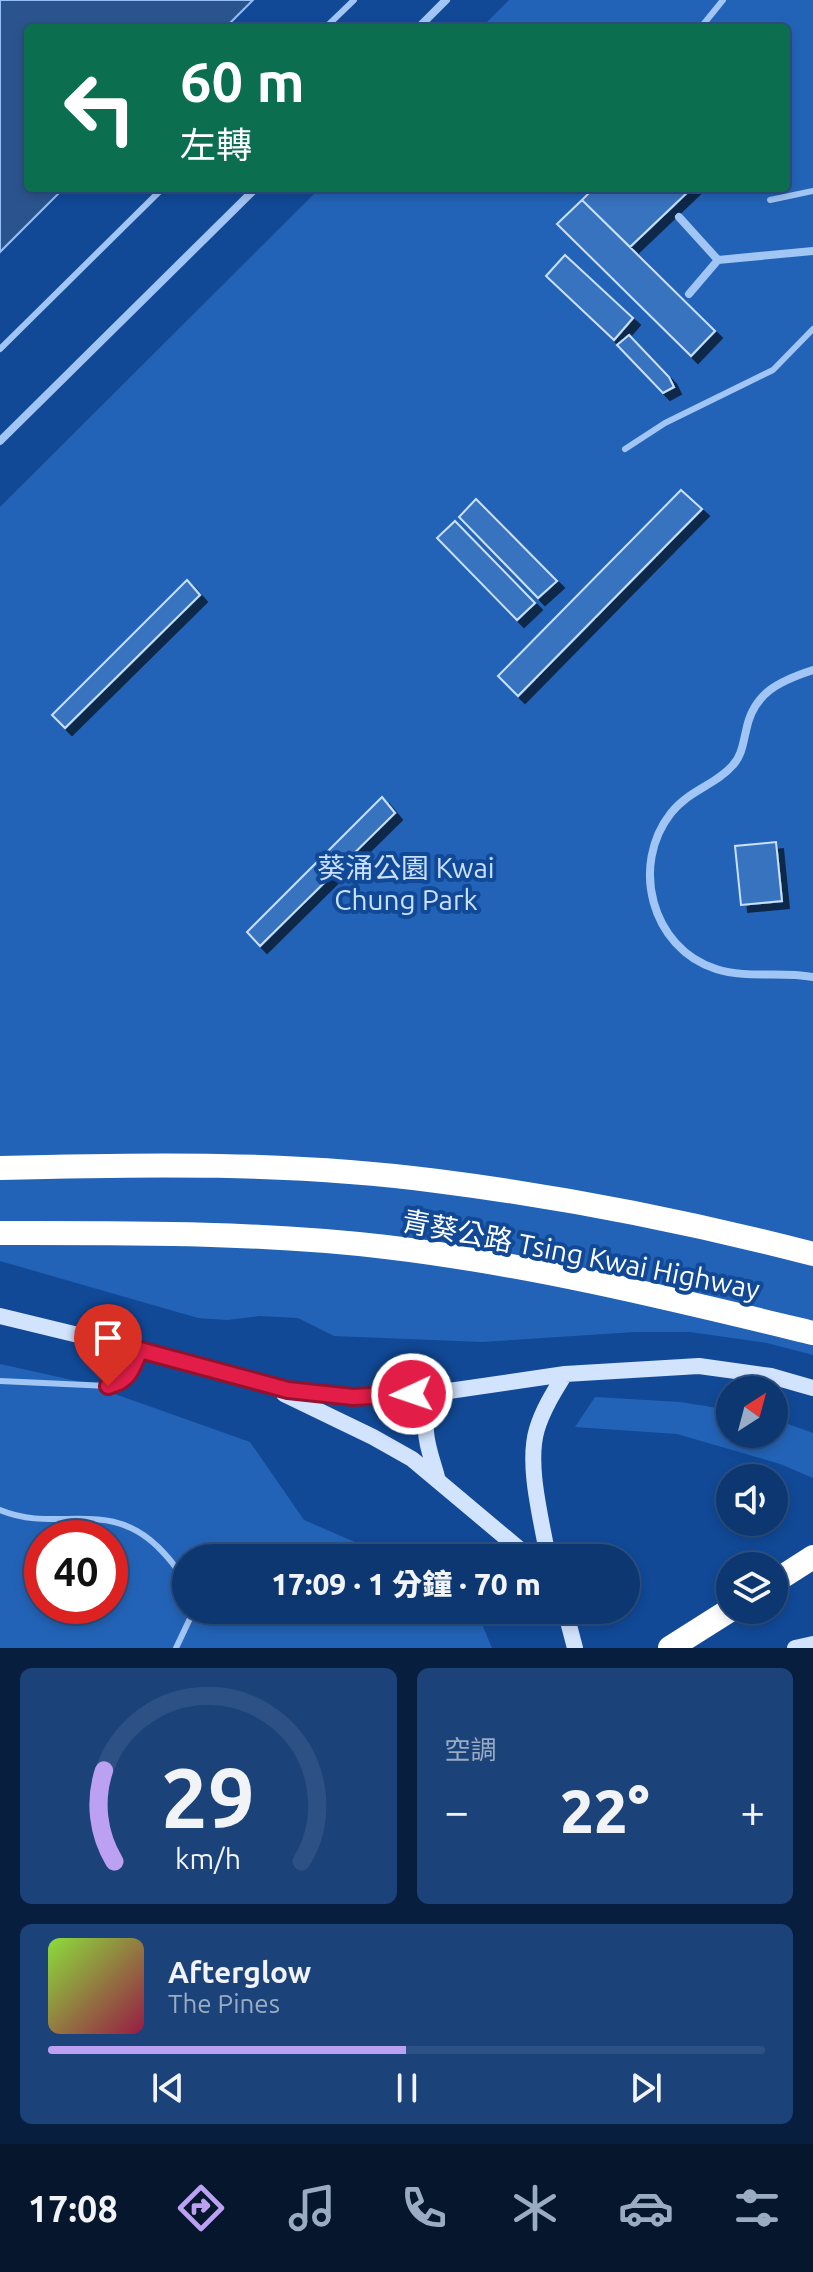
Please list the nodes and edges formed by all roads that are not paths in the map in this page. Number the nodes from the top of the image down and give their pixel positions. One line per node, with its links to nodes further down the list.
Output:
1 (354, 0): 4 (lane)
2 (446, 0): 5 (street)
3 (723, 0): 6 (lane)
4 (329, 24)
5 (422, 24)
6 (704, 24)
7 (813, 191): 10 (lane)
8 (159, 192): 16 (lane)
9 (252, 192): 17 (street)
10 (770, 200)
11 (679, 217): 13 (street)
12 (813, 251): 13 (street)
13 (718, 260): 14 (street)
14 (689, 294)
15 (813, 329): 18 (lane)
16 (0, 349)
17 (0, 441)
18 (625, 449)
19 (813, 670): 20 (street)
20 (813, 977)
21 (0, 1168): 23 (highway, 青葵公路 Tsing Kwai Highway)
22 (0, 1233): 25 (highway, 青葵公路 Tsing Kwai Highway)
23 (813, 1254)
24 (0, 1316): 26 (street)
25 (813, 1333)
26 (140, 1350): 28 (lane); 29 (street)
27 (565, 1374): 30 (street); 31 (street); 35 (street)
28 (0, 1381)
29 (261, 1383): 31 (street); 32 (street)
30 (813, 1388)
31 (442, 1392): 32 (street)
32 (437, 1477): 34 (street)
33 (0, 1510): 37 (lane)
34 (514, 1544)
35 (546, 1544)
36 (813, 1557): 38 (highway)
37 (172, 1562)
38 (788, 1573)
39 (716, 1619): 45 (highway)
40 (187, 1624): 43 (lane)
41 (569, 1624): 44 (street)
42 (813, 1644): 46 (street)
43 (176, 1648)
44 (575, 1648)
45 (670, 1648)
46 (795, 1648)

